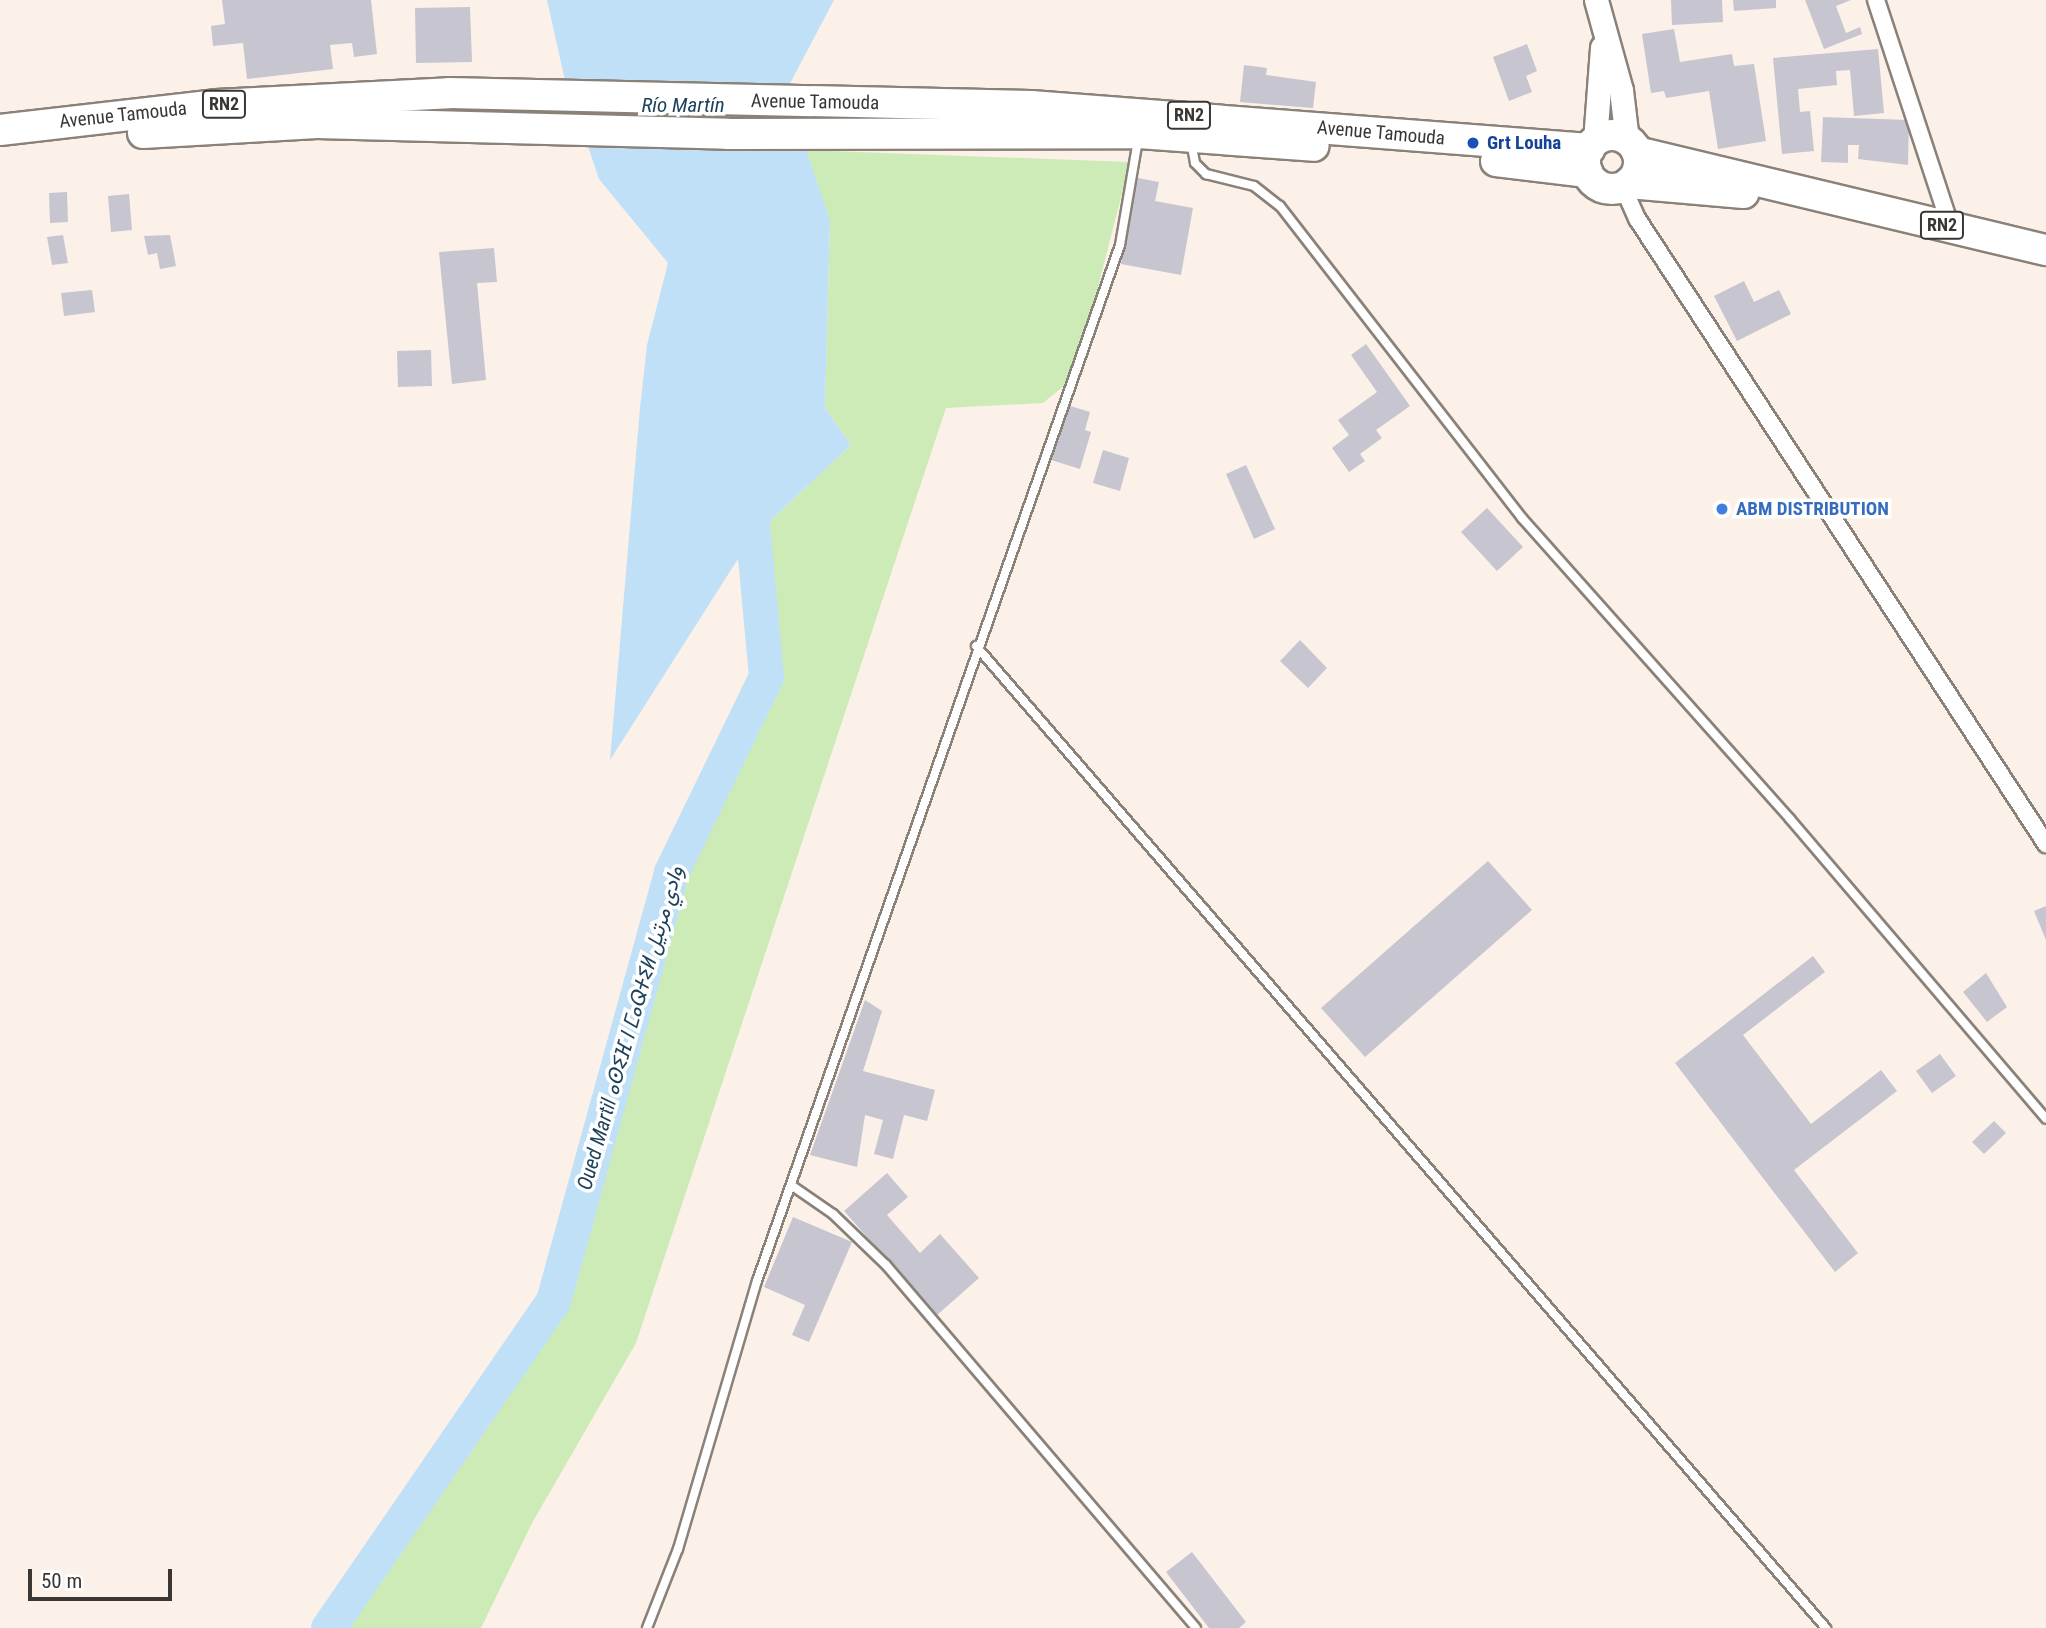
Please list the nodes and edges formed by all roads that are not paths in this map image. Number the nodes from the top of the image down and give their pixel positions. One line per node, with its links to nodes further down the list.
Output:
1 (1876, 0): 10 (street)
2 (1599, 9): 6 (street); 8 (street)
3 (0, 130): 8 (highway, Avenue Tamouda / RN2)
4 (1139, 133): 5 (highway, Avenue Tamouda / RN2); 7 (highway, Avenue Tamouda / RN2); 12 (lane)
5 (1191, 139): 8 (highway, Avenue Tamouda / RN2); 14 (lane)
6 (1632, 146): 8 (highway); 8 (highway, RN2); 9 (highway, Avenue Tamouda / RN2)
7 (0, 149)
8 (1609, 175): 9 (highway, Avenue Tamouda / RN2); 13 (street)
9 (1838, 202): 10 (highway, Avenue Tamouda / RN2)
10 (1951, 228): 11 (highway, Avenue Tamouda / RN2)
11 (2046, 250)
12 (976, 646): 15 (lane); 18 (lane)
13 (2046, 844)
14 (2046, 1119)
15 (791, 1185): 16 (lane); 17 (lane)
16 (646, 1628)
17 (1196, 1628)
18 (1826, 1628)

